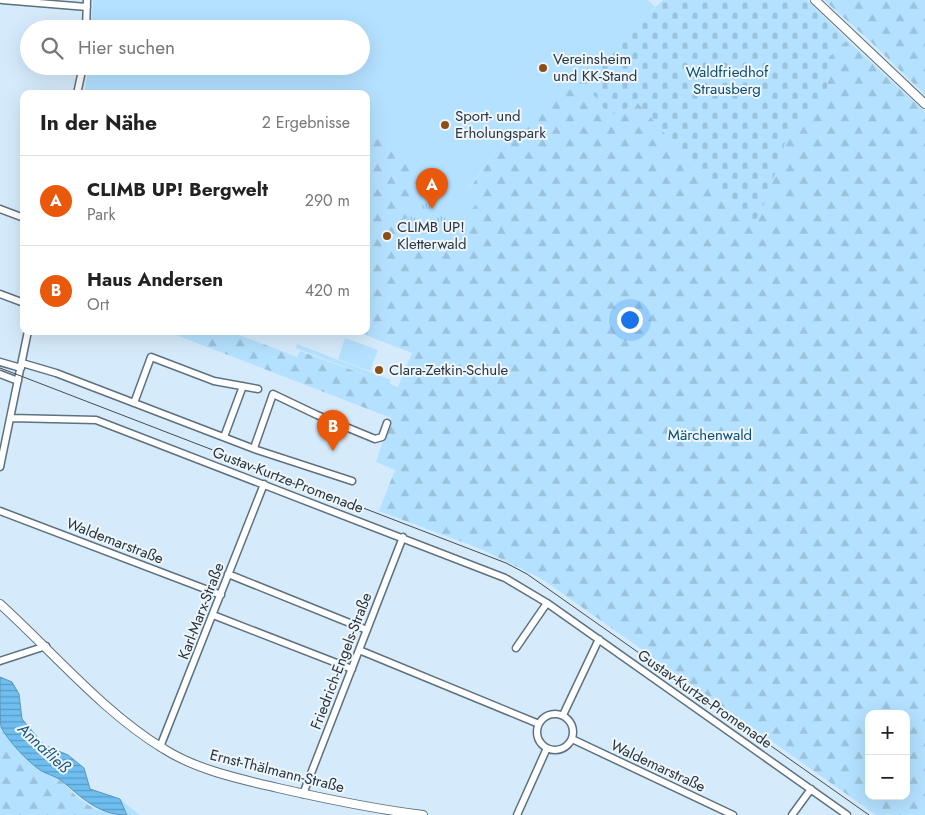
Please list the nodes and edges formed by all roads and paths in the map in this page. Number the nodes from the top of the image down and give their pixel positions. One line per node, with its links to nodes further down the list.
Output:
1 (2, 0): 3 (street)
2 (815, 0): 7 (main road)
3 (87, 3): 4 (street)
4 (86, 20)
5 (81, 75): 6 (street)
6 (78, 90)
7 (925, 104)
8 (0, 209): 9 (street)
9 (20, 216)
10 (0, 294): 11 (street)
11 (20, 302)
12 (27, 335): 14 (street)
13 (0, 362): 14 (street, Gustav-Kurtze-Promenade)
14 (21, 366): 16 (street); 19 (street, Gustav-Kurtze-Promenade)
15 (0, 374): 16 (street)
16 (18, 381): 20 (street)
17 (243, 386): 18 (street); 19 (street); 22 (street, Gustav-Kurtze-Promenade)
18 (258, 389)
19 (134, 403): 22 (street, Gustav-Kurtze-Promenade)
20 (10, 418): 24 (street); 26 (street, Gustav-Kurtze-Promenade)
21 (387, 423): 23 (street, Gustav-Kurtze-Promenade)
22 (224, 437): 23 (street, Gustav-Kurtze-Promenade)
23 (254, 448): 25 (street, Gustav-Kurtze-Promenade)
24 (0, 467)
25 (352, 481)
26 (264, 484): 28 (street, Gustav-Kurtze-Promenade); 29 (street, Karl-Marx-Straße)
27 (0, 512): 30 (street, Waldemarstraße)
28 (403, 537): 32 (street, Gustav-Kurtze-Promenade); 34 (street, Friedrich-Engels-Straße)
29 (228, 574): 30 (street, Karl-Marx-Straße); 34 (street)
30 (221, 595): 33 (street, Karl-Marx-Straße)
31 (0, 604): 36 (main road, Ernst-Thälmann-Straße)
32 (547, 604): 35 (street, Gustav-Kurtze-Promenade); 37 (street)
33 (213, 615): 40 (street); 44 (street, Karl-Marx-Straße)
34 (367, 630): 38 (street, Friedrich-Engels-Straße)
35 (599, 640): 41 (street); 46 (street, Gustav-Kurtze-Promenade)
36 (46, 646): 39 (street); 44 (main road, Ernst-Thälmann-Straße)
37 (516, 648)
38 (359, 650): 40 (street, Friedrich-Engels-Straße); 42 (street)
39 (0, 661)
40 (352, 669): 47 (street, Friedrich-Engels-Straße)
41 (563, 715): 42 (street); 43 (street)
42 (539, 724): 45 (street)
43 (572, 740): 45 (street); 50 (street, Waldemarstraße)
44 (160, 747): 47 (main road, Ernst-Thälmann-Straße)
45 (547, 748): 49 (street)
46 (811, 789): 51 (street); 52 (street, Gustav-Kurtze-Promenade)
47 (303, 794): 48 (main road, Ernst-Thälmann-Straße)
48 (423, 815)
49 (517, 815)
50 (733, 815)
51 (792, 815)
52 (847, 815)

